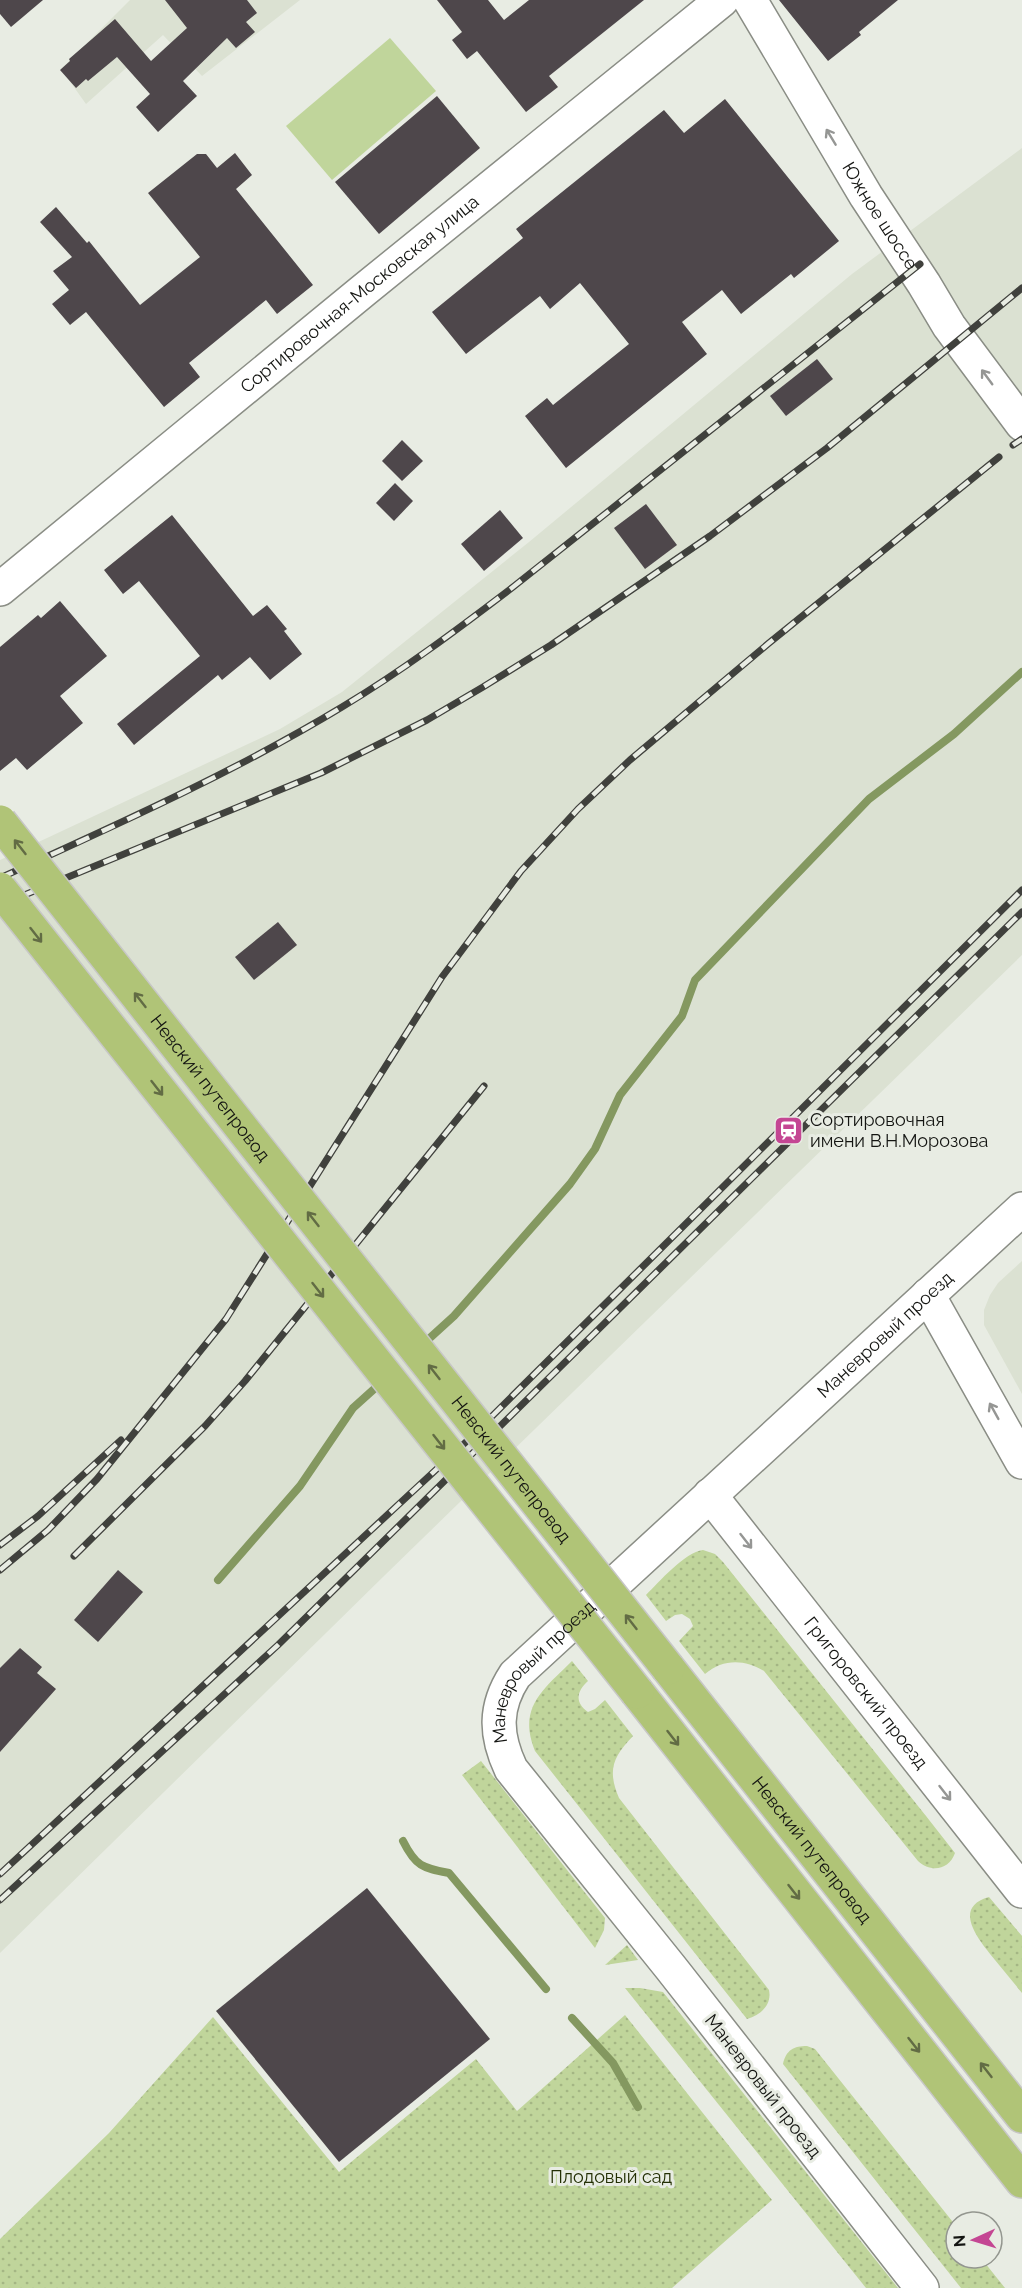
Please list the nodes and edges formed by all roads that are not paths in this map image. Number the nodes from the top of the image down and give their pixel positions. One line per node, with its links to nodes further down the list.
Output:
1 (722, 0): 4 (street, Сортировочная-Московская улица)
2 (750, 0): 3 (street, Южное шоссе, one-way to 2)
3 (1022, 424)
4 (0, 589)
5 (0, 822): 12 (main road, Невский путепровод, one-way to 5, bridge)
6 (0, 889): 13 (main road, one-way to 13, bridge)
7 (1022, 1209): 8 (street, Маневровый проезд)
8 (928, 1295): 9 (street, one-way to 8); 10 (street, Маневровый проезд)
9 (1022, 1462)
10 (710, 1495): 11 (street, Григоровский проезд, one-way to 11); 14 (street, Маневровый проезд)
11 (1022, 1891)
12 (1022, 2116)
13 (1022, 2181)
14 (922, 2288)

